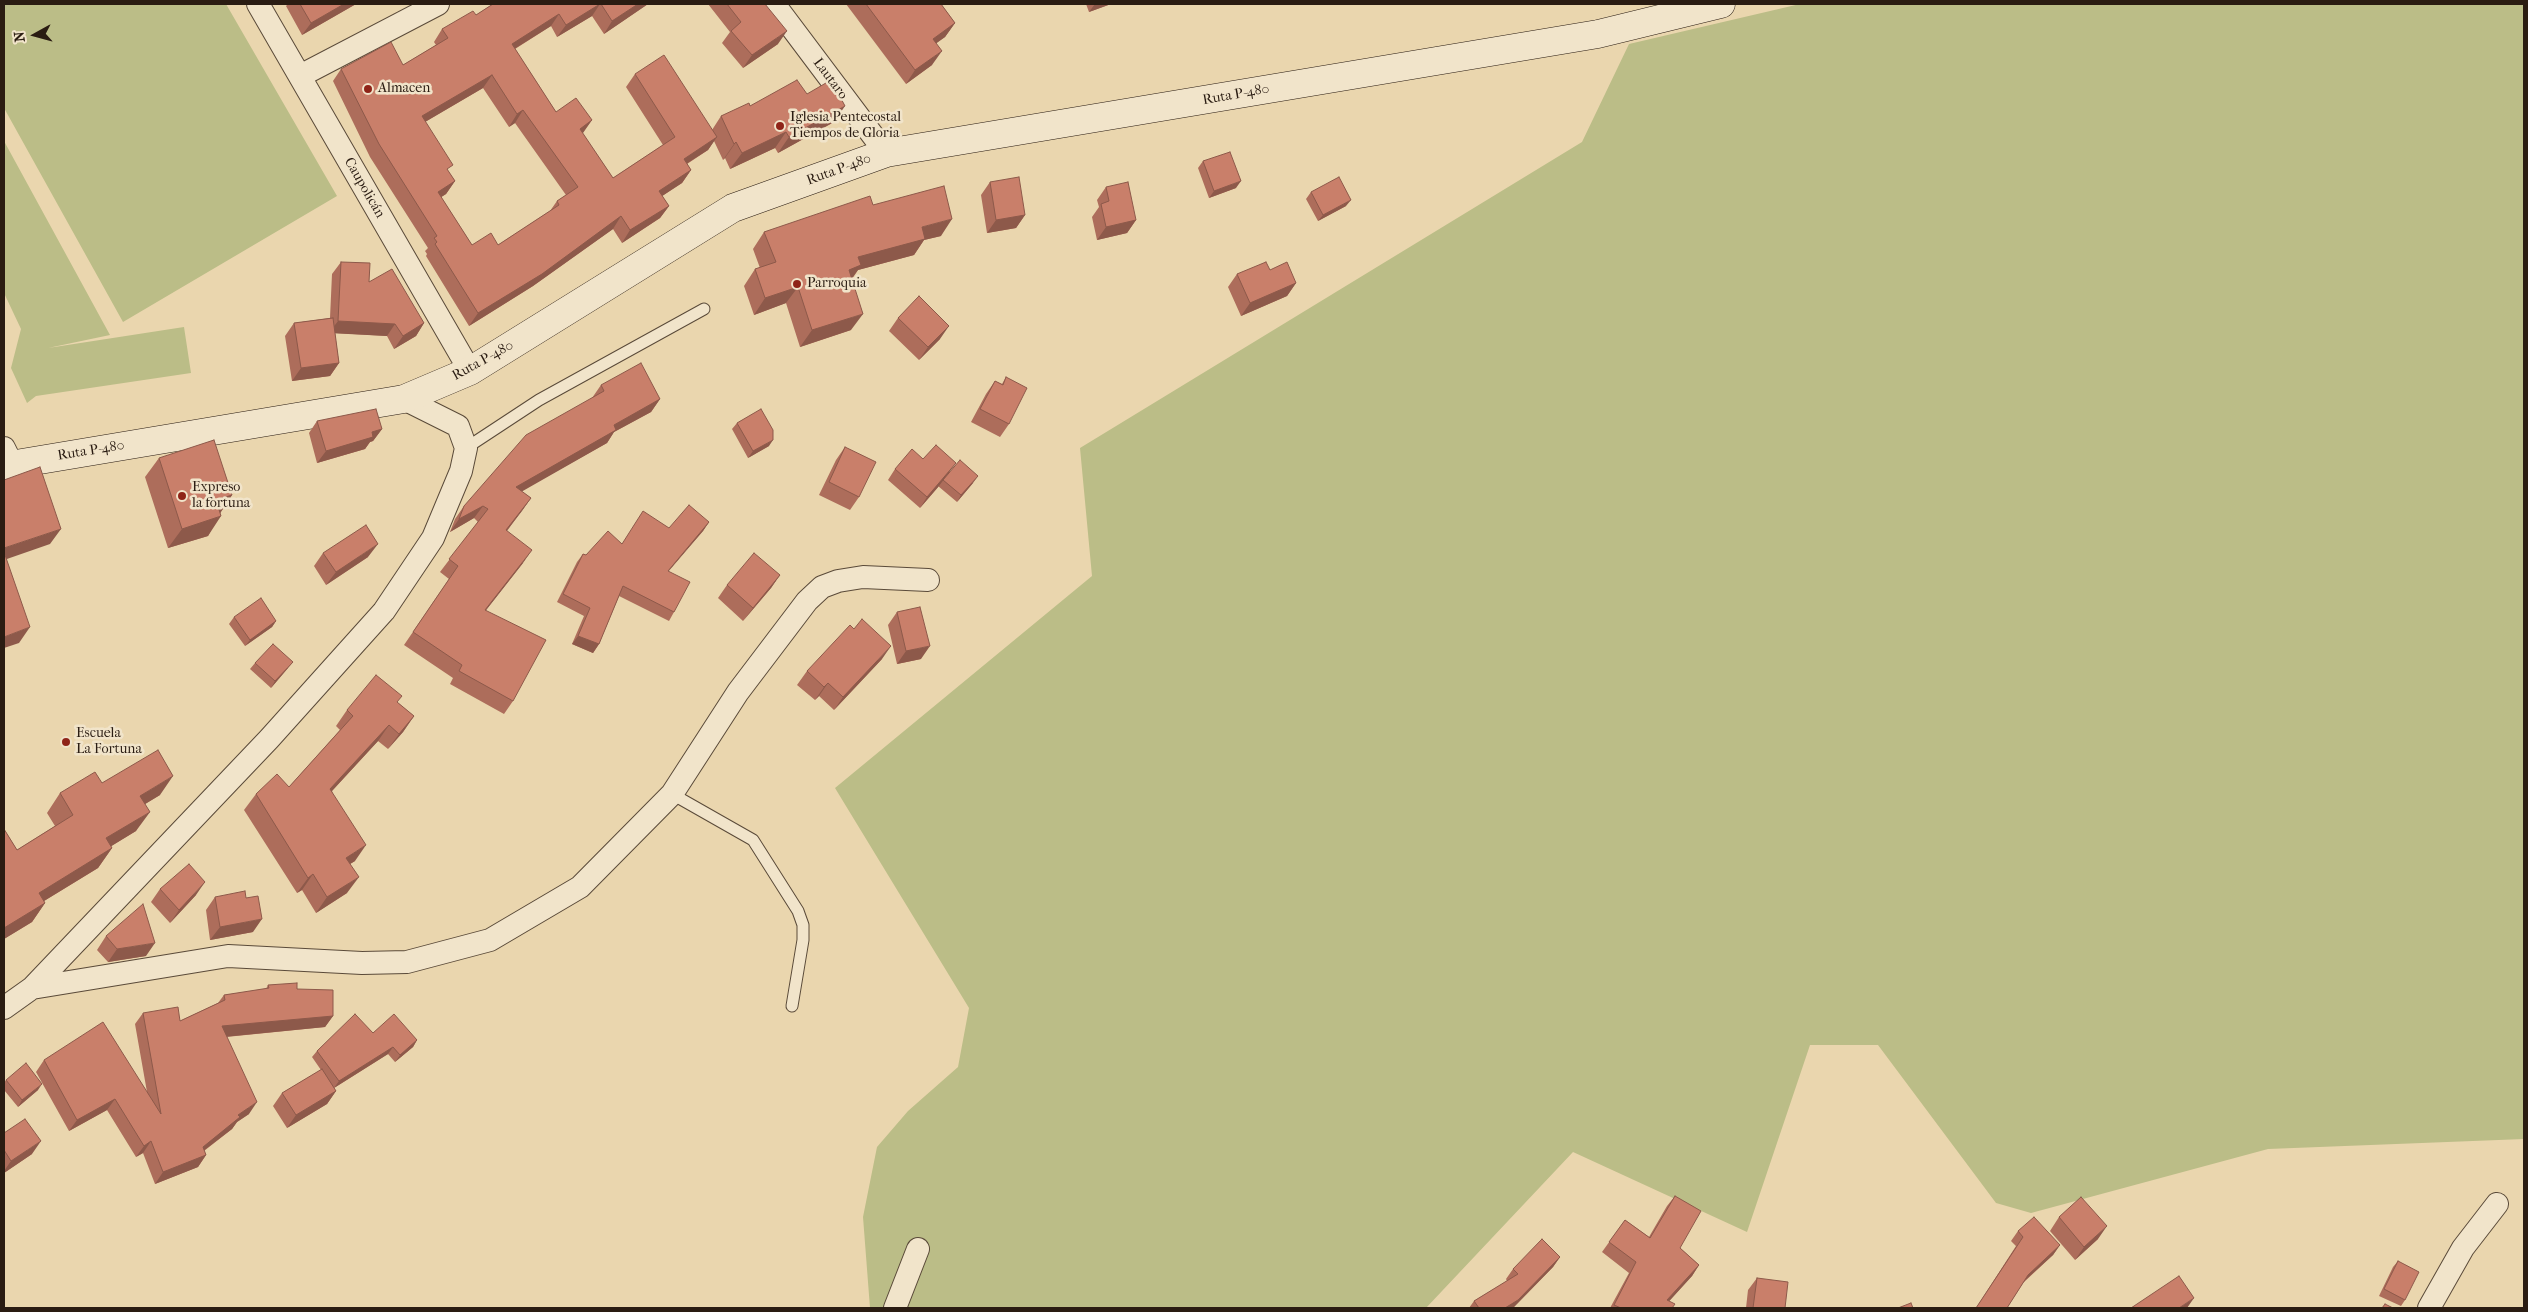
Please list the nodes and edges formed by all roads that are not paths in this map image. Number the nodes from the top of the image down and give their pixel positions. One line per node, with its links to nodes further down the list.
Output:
1 (258, 4): 5 (street, Caupolicán)
2 (438, 4): 5 (street)
3 (774, 4): 6 (street, Lautaro)
4 (1721, 4): 6 (street, Ruta P-480)
5 (300, 76): 8 (street, Caupolicán)
6 (886, 153): 8 (street, Ruta P-480)
7 (704, 309): 10 (lane)
8 (470, 371): 9 (street, Ruta P-480)
9 (404, 399): 10 (street); 11 (street, Ruta P-480)
10 (466, 448): 14 (street)
11 (6, 459)
12 (928, 580): 13 (street)
13 (672, 794): 14 (street); 15 (lane)
14 (32, 988): 16 (street)
15 (792, 1006)
16 (4, 1008)
17 (2497, 1204): 20 (street)
18 (918, 1249): 19 (street)
19 (895, 1308)
20 (2429, 1308)

